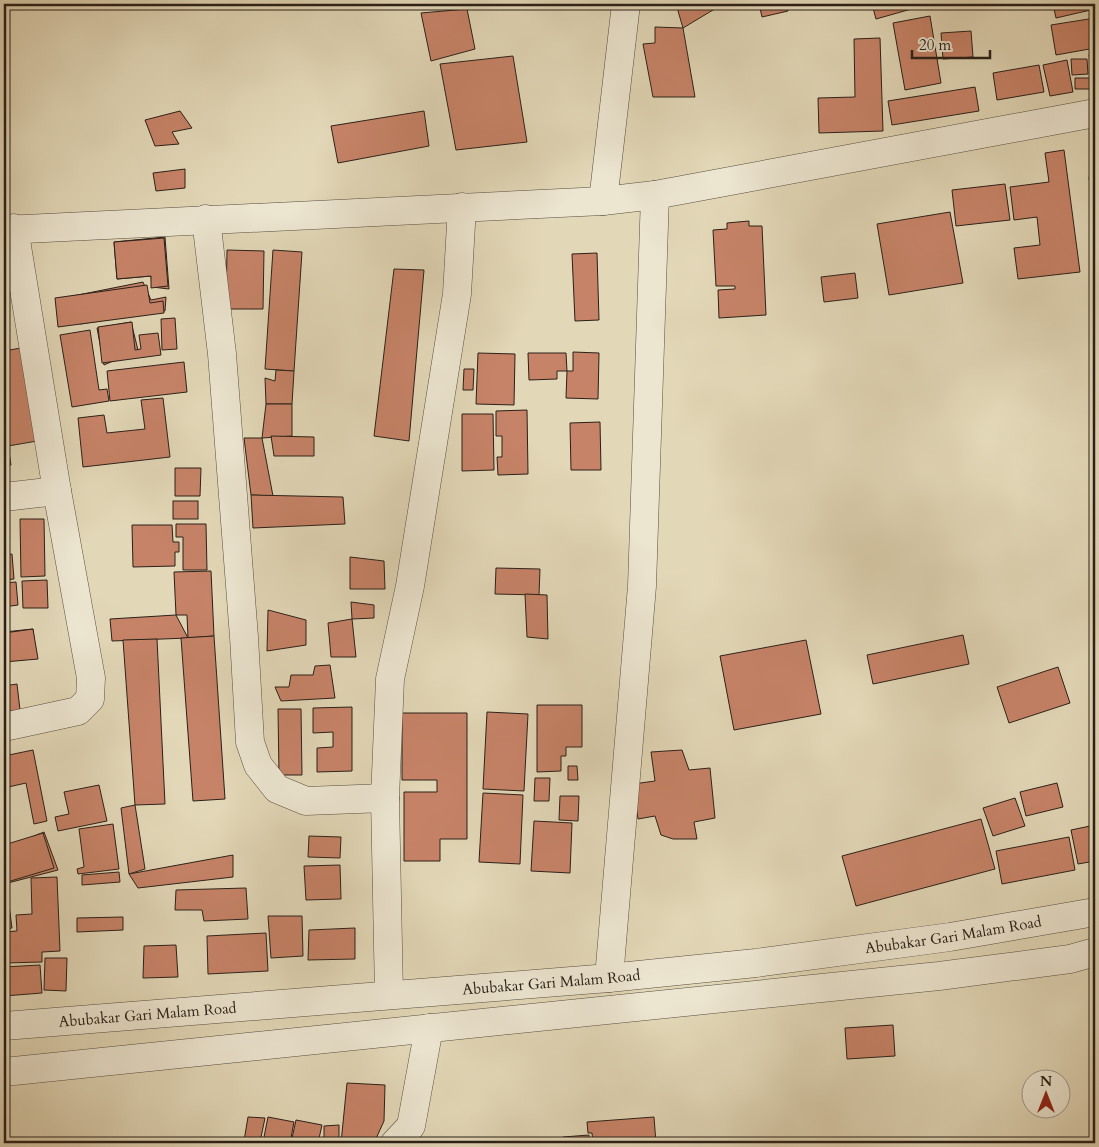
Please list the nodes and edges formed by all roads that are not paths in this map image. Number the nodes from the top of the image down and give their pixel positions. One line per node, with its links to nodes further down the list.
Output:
1 (626, 4): 4 (street)
2 (1095, 113): 3 (street)
3 (655, 195): 4 (street); 14 (street)
4 (603, 201): 5 (street)
5 (462, 207): 6 (street); 11 (street)
6 (206, 219): 7 (street); 11 (street)
7 (9, 229): 8 (street)
8 (57, 492): 9 (street); 10 (street)
9 (4, 497)
10 (4, 727)
11 (385, 798): 15 (street)
12 (1095, 912): 14 (street, Abubakar Gari Malam Road)
13 (1095, 952): 17 (street)
14 (609, 978): 15 (street, Abubakar Gari Malam Road)
15 (389, 995): 16 (street, Abubakar Gari Malam Road)
16 (4, 1026)
17 (429, 1028): 18 (street); 19 (street)
18 (4, 1072)
19 (395, 1143)

